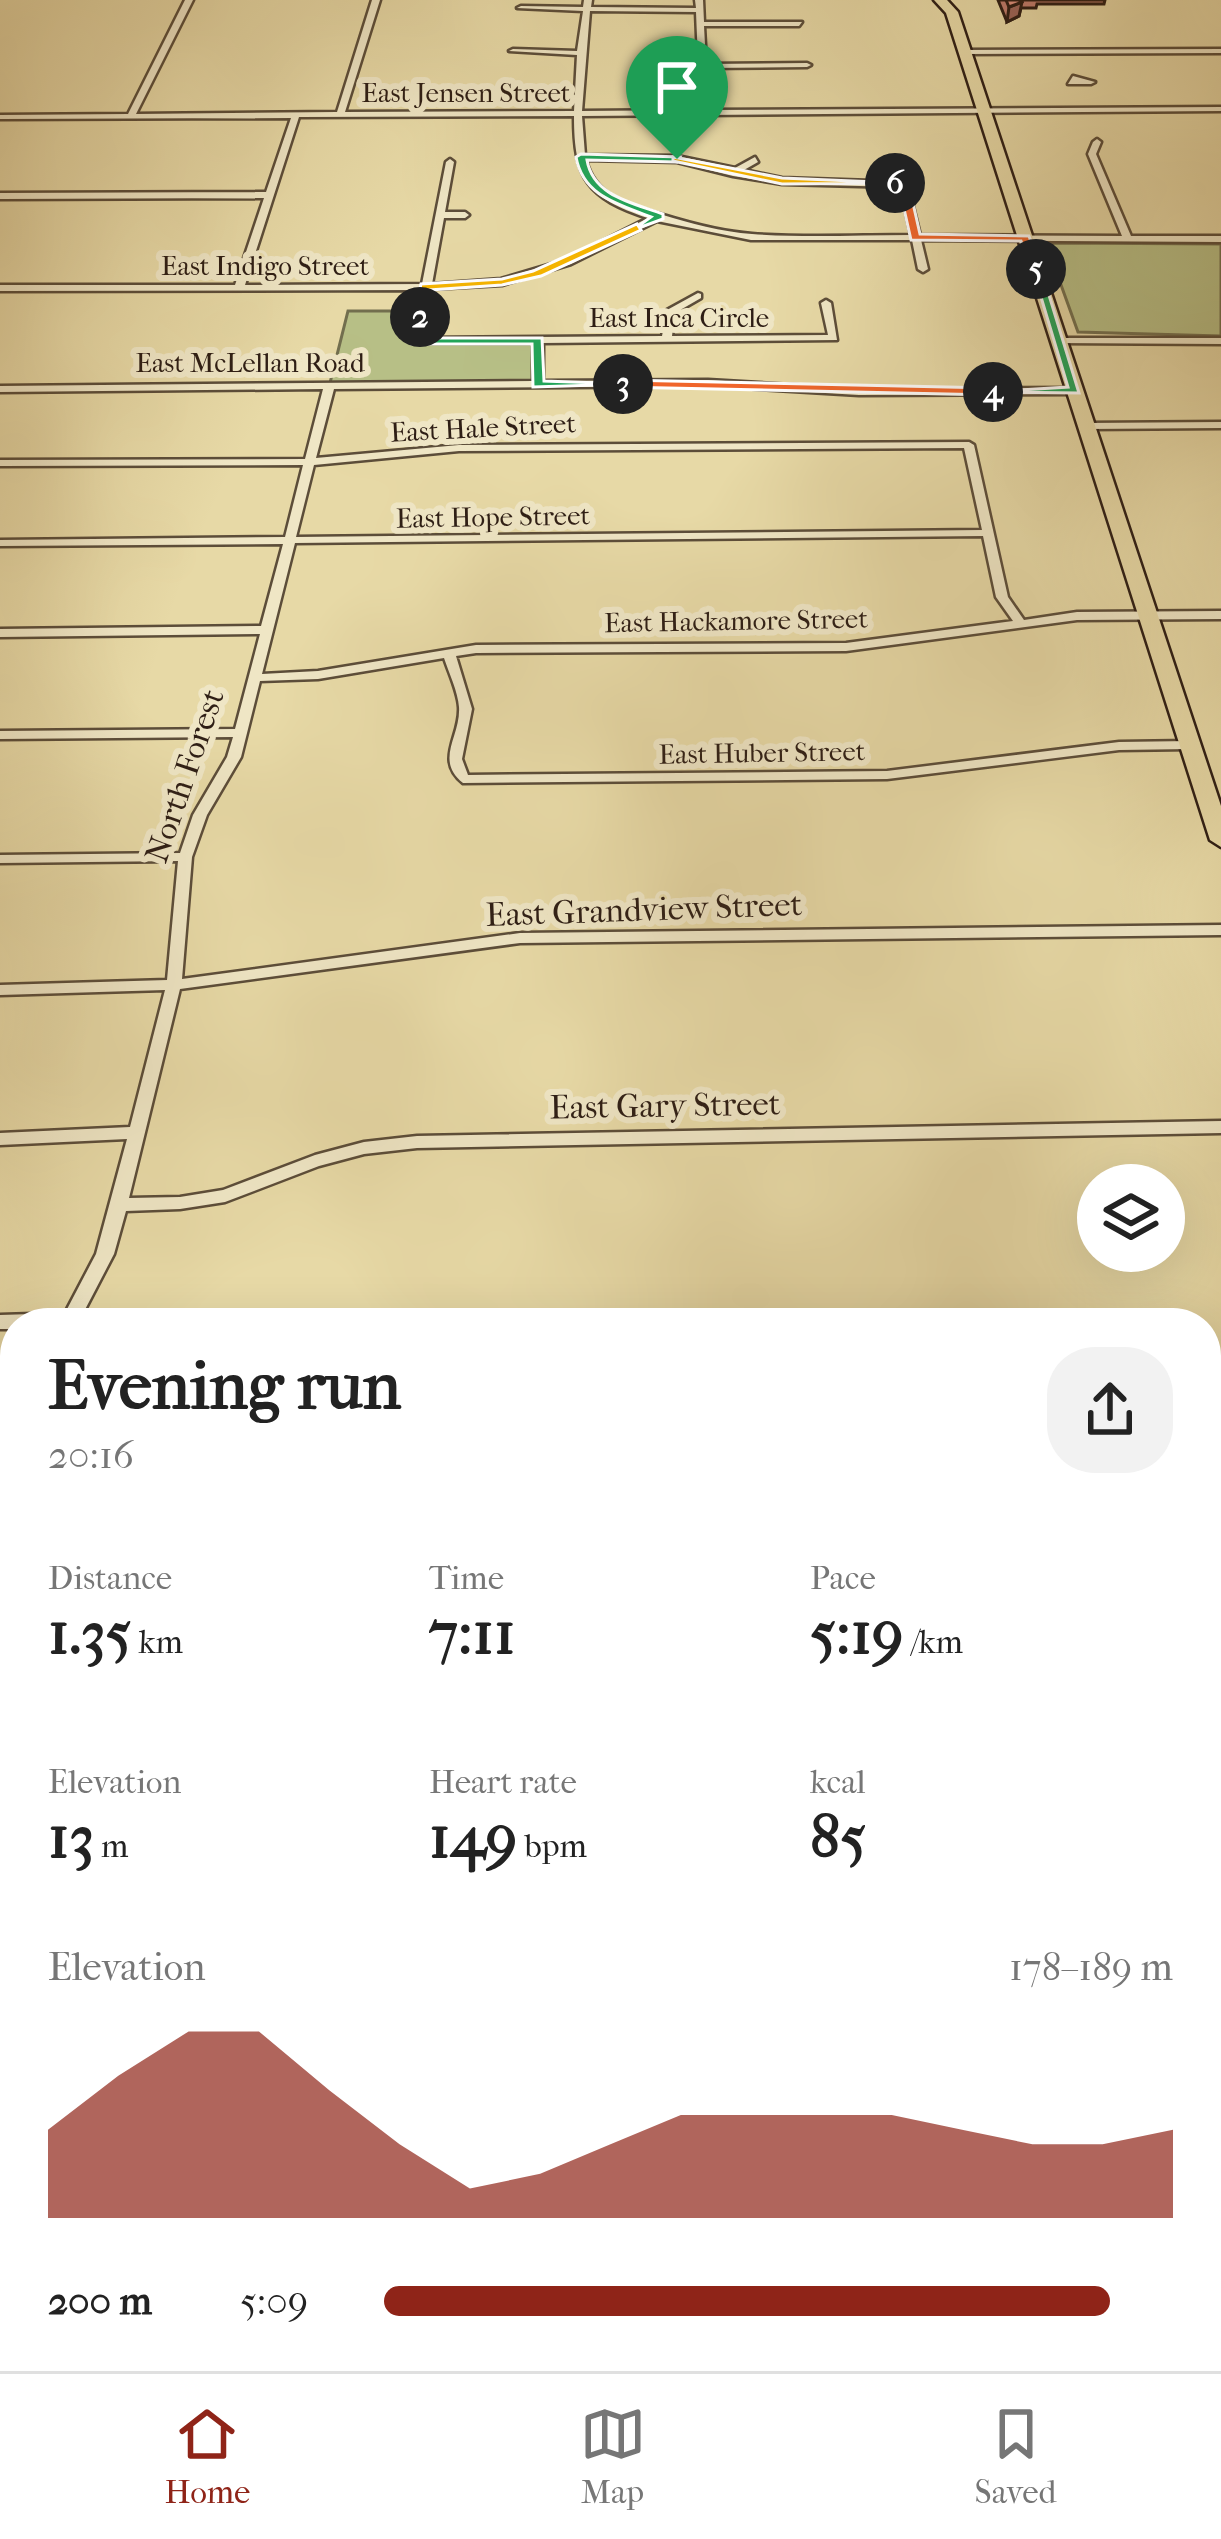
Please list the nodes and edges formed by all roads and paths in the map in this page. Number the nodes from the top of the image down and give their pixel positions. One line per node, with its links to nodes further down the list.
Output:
1 (189, 0): 25 (street)
2 (376, 0): 23 (street)
3 (940, 0): 6 (main road)
4 (587, 5): 5 (street); 7 (street); 13 (street)
5 (699, 5): 8 (street)
6 (956, 6): 11 (main road)
7 (521, 8)
8 (702, 24): 9 (street); 16 (street)
9 (799, 24)
10 (513, 51): 13 (street)
11 (965, 52): 14 (street); 18 (main road)
12 (1220, 52): 14 (street)
13 (582, 53): 21 (street)
14 (1069, 53): 17 (street)
15 (807, 65): 16 (street)
16 (702, 66): 20 (street)
17 (1079, 78)
18 (984, 110): 19 (street, East Jensen Street); 20 (street, East Jensen Street); 37 (main road)
19 (1221, 110)
20 (704, 112): 21 (street, East Jensen Street)
21 (580, 114): 23 (street, East Jensen Street); 27 (street)
22 (296, 115): 23 (street, East Jensen Street); 25 (street, East Jensen Street); 31 (street)
23 (340, 115)
24 (0, 117): 25 (street, East Jensen Street)
25 (130, 117)
26 (1097, 142): 38 (street)
27 (581, 157): 30 (street); 35 (street)
28 (755, 160): 30 (street)
29 (450, 162): 33 (street)
30 (733, 173): 36 (street)
31 (268, 195): 32 (street); 42 (street)
32 (0, 196)
33 (439, 215): 34 (street); 41 (street)
34 (465, 215)
35 (659, 216): 36 (street); 41 (street, East Indigo Street)
36 (915, 237): 37 (street); 40 (street)
37 (1026, 238): 38 (street); 48 (main road)
38 (1127, 238): 39 (street)
39 (1221, 239)
40 (923, 269)
41 (424, 286): 42 (street, East Indigo Street); 47 (street, East Inca Circle)
42 (238, 287): 43 (street, East Indigo Street)
43 (0, 288)
44 (698, 296): 46 (street)
45 (826, 303): 46 (street, East Inca Circle)
46 (667, 339): 47 (street, East Inca Circle)
47 (538, 340): 50 (street)
48 (1059, 341): 49 (street); 53 (main road)
49 (1221, 341)
50 (538, 385): 51 (street, East McLellan Road); 53 (street, East McLellan Road)
51 (329, 387): 52 (street, East McLellan Road); 56 (street, North Forest)
52 (0, 389)
53 (1075, 391): 55 (main road)
54 (1221, 425): 55 (street)
55 (1087, 426): 61 (main road)
56 (313, 462): 57 (street, East Hale Street); 58 (street, East Hale Street); 59 (street, North Forest)
57 (0, 463)
58 (986, 532): 59 (street, East Hope Street); 63 (street)
59 (291, 541): 60 (street, East Hope Street); 64 (street, North Forest)
60 (0, 543)
61 (1148, 615): 62 (street, East Hackamore Street); 63 (street, East Hackamore Street); 70 (main road)
62 (1221, 615)
63 (1020, 623): 66 (street, East Hackamore Street)
64 (268, 630): 65 (street); 67 (street, North Forest)
65 (0, 632)
66 (449, 654): 67 (street, East Hackamore Street); 70 (street, East Huber Street)
67 (253, 678): 68 (street, North Forest)
68 (240, 734): 69 (street); 72 (street, North Forest)
69 (0, 735)
70 (1190, 745): 71 (main road)
71 (1221, 840)
72 (185, 857): 73 (street); 75 (street, North Forest)
73 (0, 859)
74 (1221, 930): 75 (street, East Grandview Street)
75 (173, 985): 76 (street, East Grandview Street); 78 (street, North Forest)
76 (0, 990)
77 (1221, 1127): 80 (street, East Gary Street)
78 (134, 1133): 79 (street); 80 (street, North Forest)
79 (0, 1139)
80 (119, 1204): 81 (street, North Forest)
81 (77, 1308)

